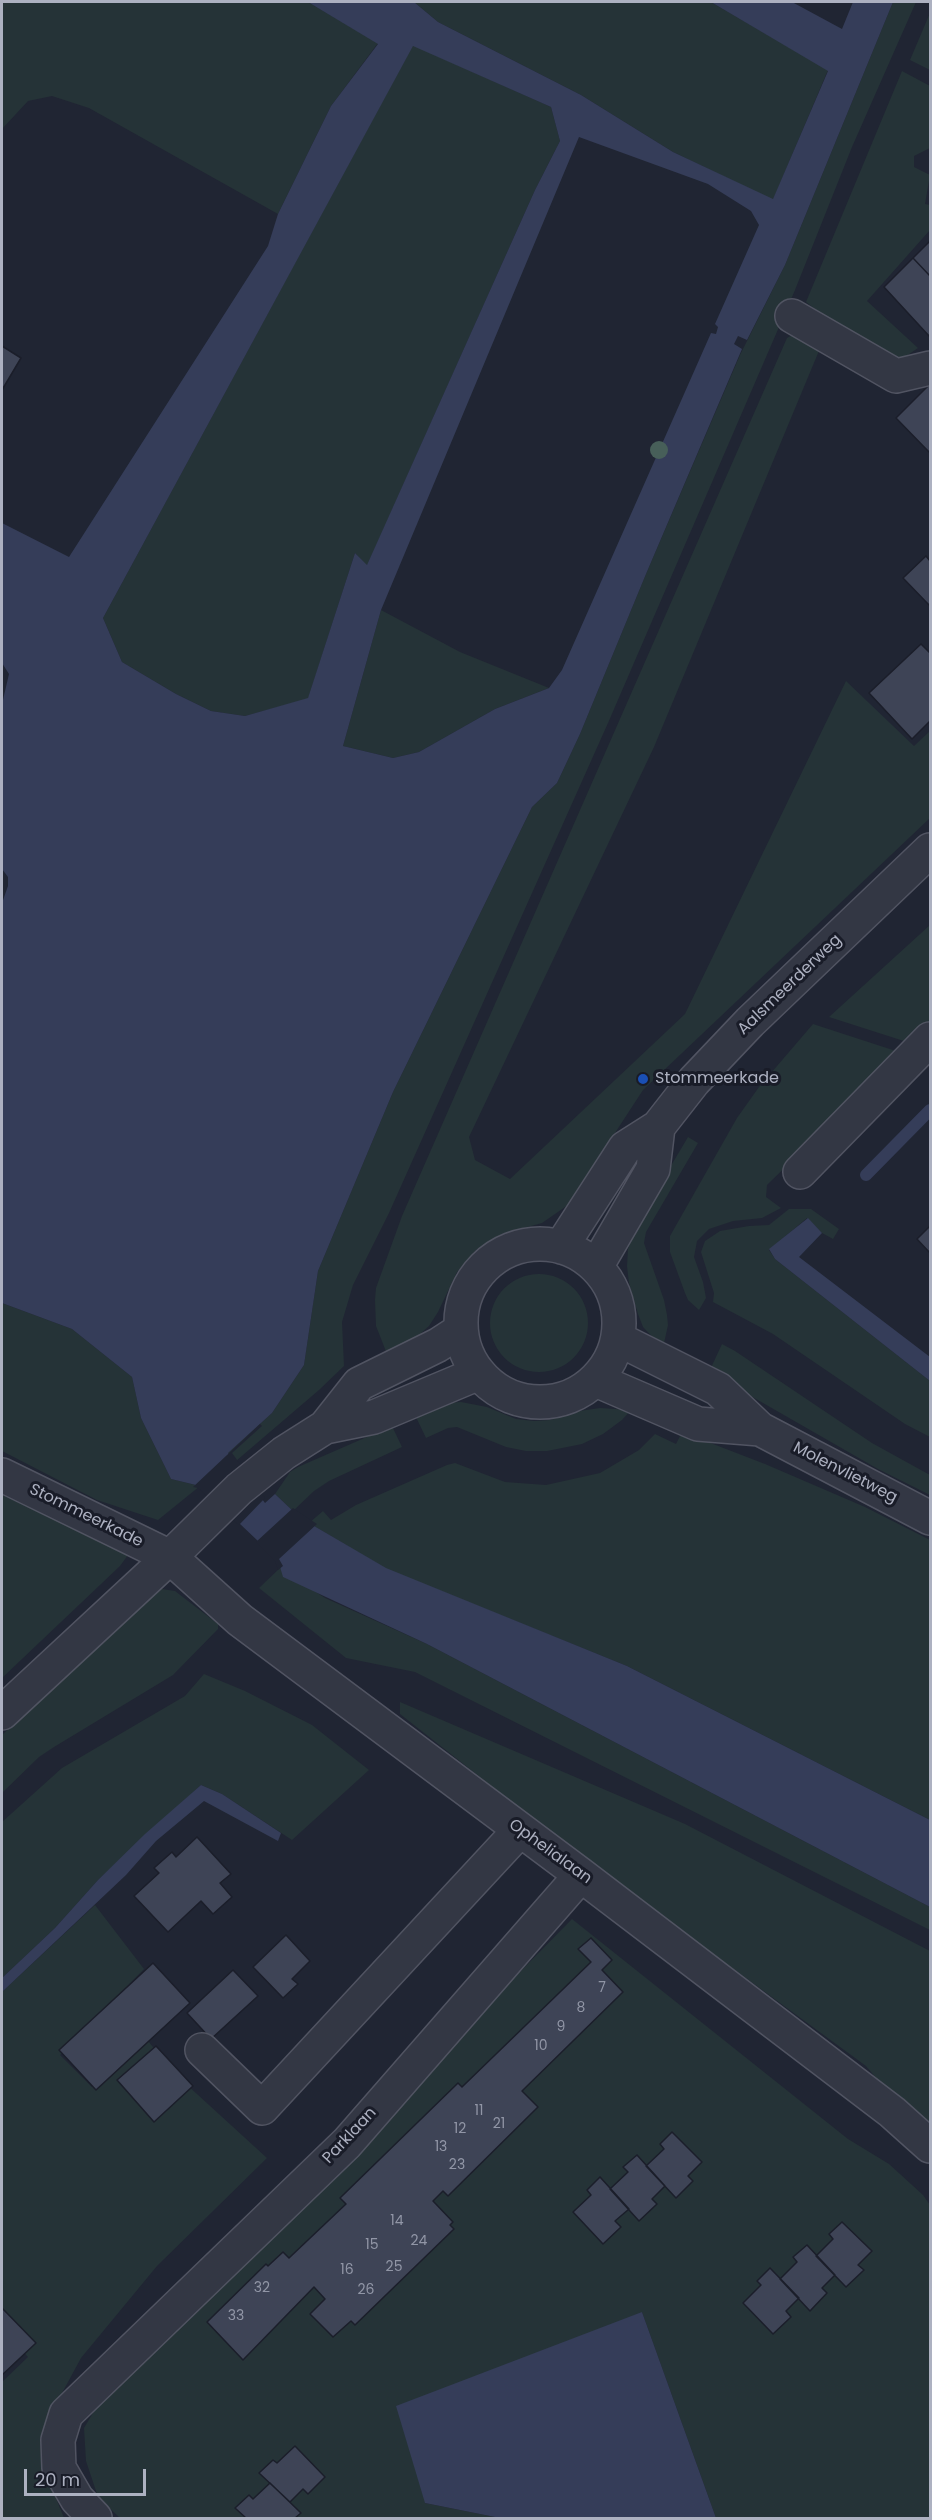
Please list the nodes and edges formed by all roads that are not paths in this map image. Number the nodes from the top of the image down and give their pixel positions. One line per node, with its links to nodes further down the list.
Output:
1 (792, 316): 2 (street)
2 (930, 368)
3 (930, 850): 5 (street, Aalsmeerderweg)
4 (930, 1039): 6 (street)
5 (658, 1127): 7 (street, Aalsmeerderweg); 8 (street)
6 (800, 1172)
7 (561, 1247): 8 (street); 9 (street)
8 (596, 1267): 10 (street)
9 (461, 1330): 11 (street); 13 (street)
10 (618, 1340): 12 (street); 14 (street, Molenvlietweg)
11 (479, 1373): 12 (street); 13 (street)
12 (596, 1380): 14 (street, Molenvlietweg)
13 (325, 1426): 17 (street)
14 (760, 1429): 16 (street, Molenvlietweg)
15 (2, 1475): 17 (street, Stommeerkade)
16 (930, 1518)
17 (180, 1546): 18 (street); 19 (street, Ophelialaan)
18 (2, 1713)
19 (520, 1830): 20 (street, Ophelialaan); 21 (street)
20 (581, 1875): 22 (street, Ophelialaan); 23 (street, Parklaan)
21 (202, 2050)
22 (930, 2146)
23 (95, 2518)

